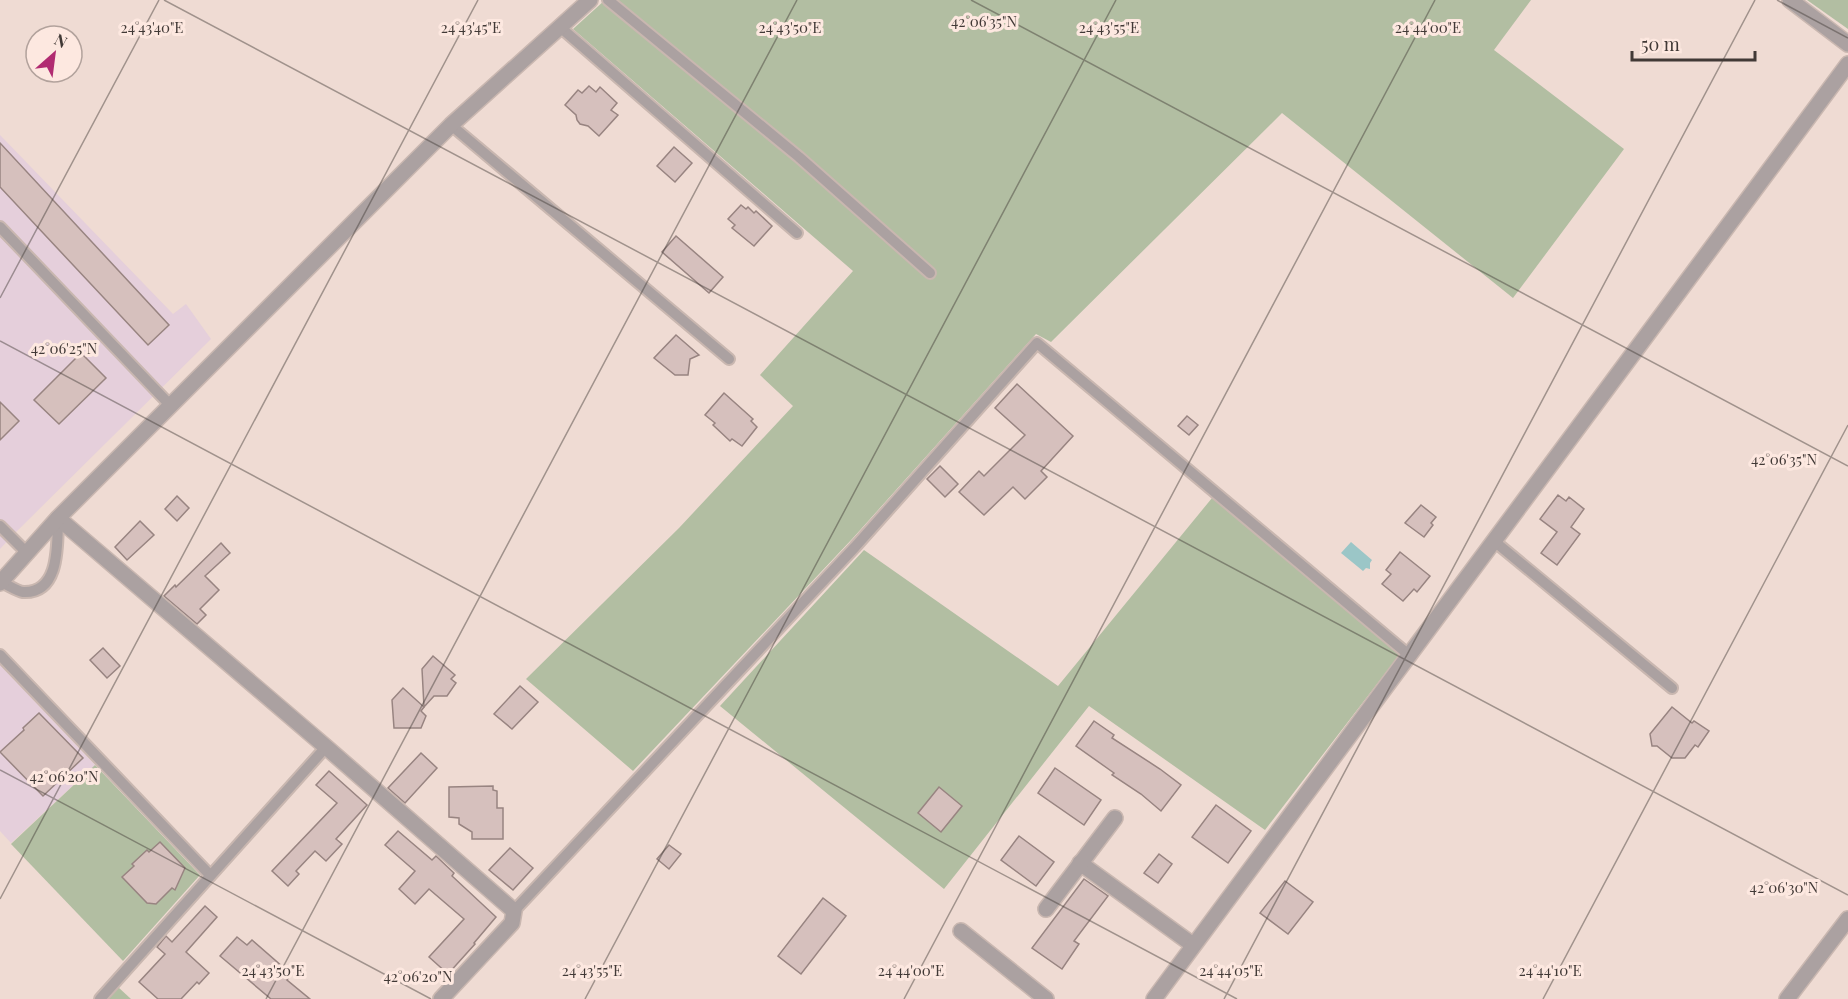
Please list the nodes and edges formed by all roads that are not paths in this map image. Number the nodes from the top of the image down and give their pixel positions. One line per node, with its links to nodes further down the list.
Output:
1 (590, 0): 4 (street)
2 (608, 0): 10 (lane)
3 (1791, 0): 5 (street)
4 (560, 27): 7 (street); 9 (lane)
5 (1848, 44)
6 (1848, 64): 15 (street)
7 (451, 125): 11 (lane); 12 (street)
8 (0, 227): 12 (lane)
9 (797, 232)
10 (930, 273)
11 (729, 359)
12 (170, 405): 13 (street)
13 (58, 518): 16 (street); 17 (lane); 21 (street)
14 (0, 526): 16 (lane)
15 (1494, 541): 19 (street); 20 (lane)
16 (27, 553): 17 (street)
17 (1, 583)
18 (0, 655): 24 (lane)
19 (1409, 655): 26 (lane); 29 (street)
20 (1672, 688)
21 (326, 747): 24 (lane); 26 (street)
22 (1114, 818): 23 (street)
23 (1080, 863): 25 (street); 29 (street)
24 (210, 875): 30 (lane)
25 (1046, 909)
26 (514, 911): 31 (street)
27 (1848, 919): 34 (street)
28 (961, 931): 32 (street)
29 (1193, 945): 33 (street)
30 (99, 999)
31 (441, 999)
32 (1046, 999)
33 (1154, 999)
34 (1787, 999)

